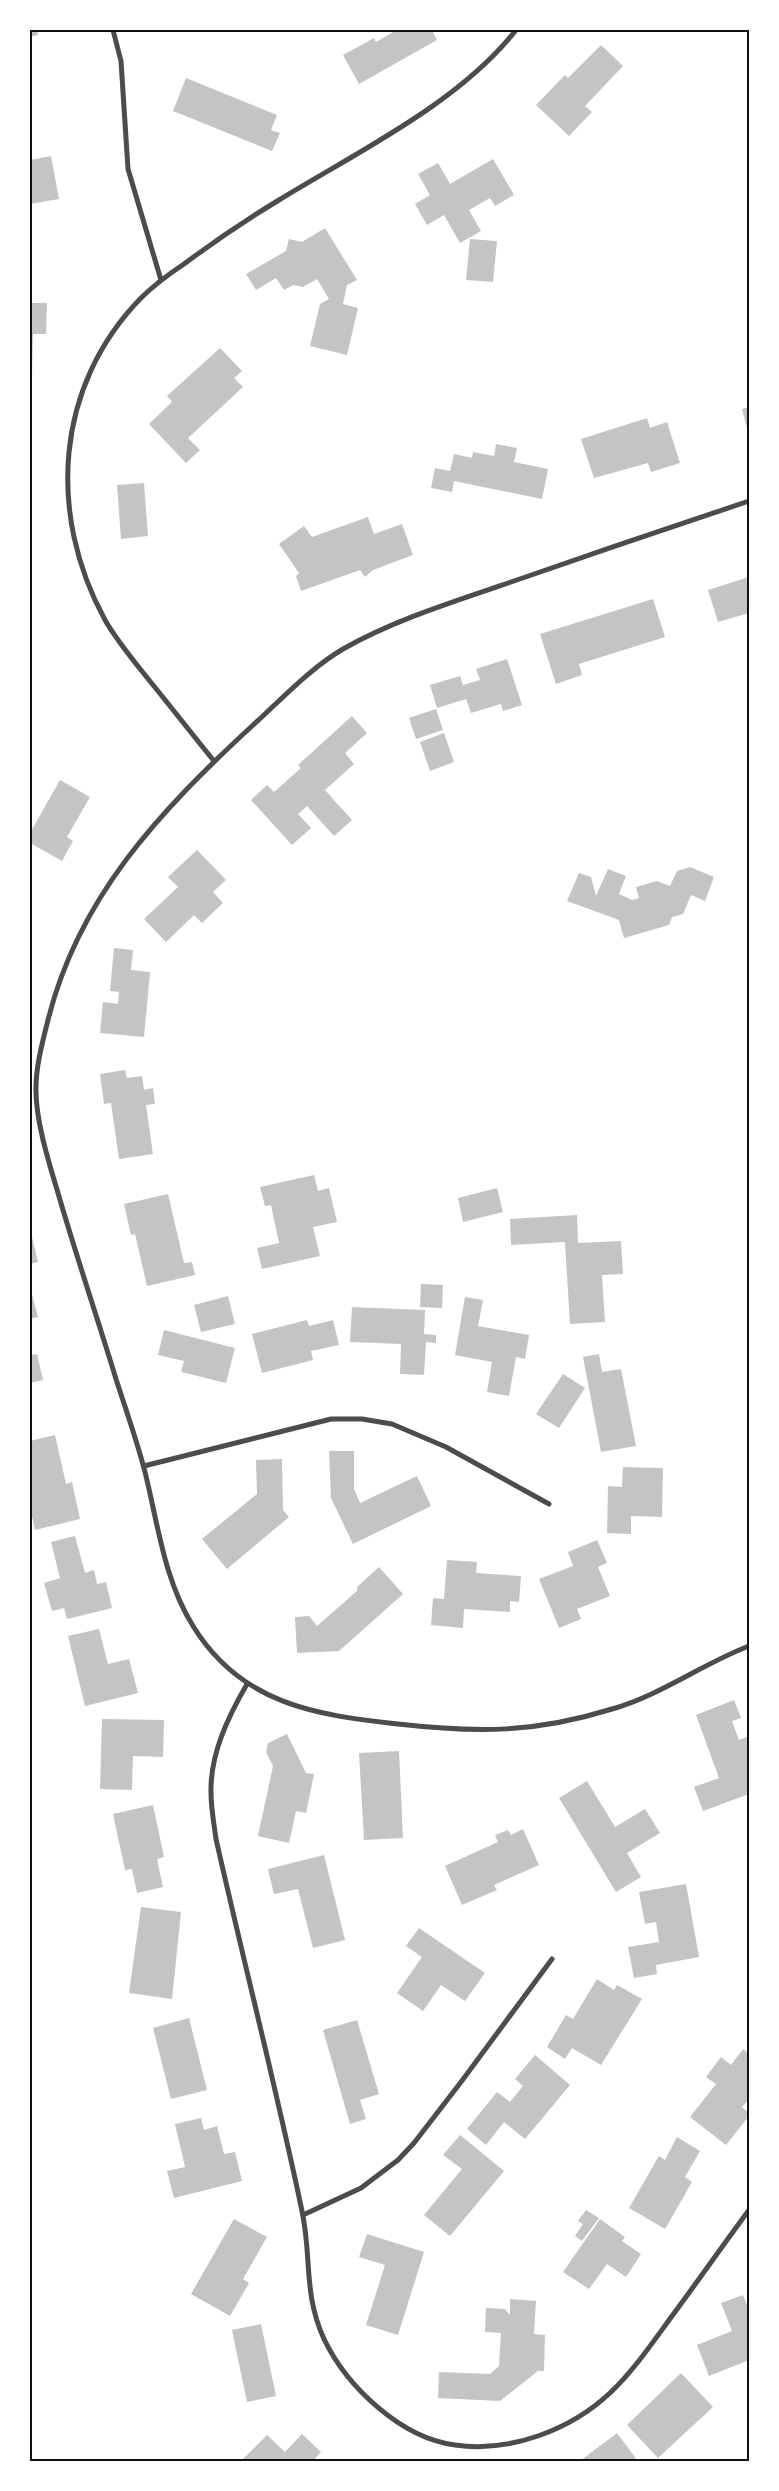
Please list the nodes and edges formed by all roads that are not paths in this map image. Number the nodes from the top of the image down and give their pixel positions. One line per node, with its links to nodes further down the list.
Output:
1 (113, 30): 3 (street)
2 (516, 30): 3 (street)
3 (161, 280): 5 (street)
4 (749, 501): 5 (street)
5 (214, 761): 6 (street)
6 (36, 1097): 7 (street); 8 (street)
7 (30, 1098)
8 (144, 1466): 9 (street); 11 (street)
9 (549, 1504)
10 (749, 1646): 11 (street)
11 (247, 1684): 14 (street)
12 (552, 1959): 14 (street)
13 (749, 2210): 14 (street)
14 (303, 2215)

